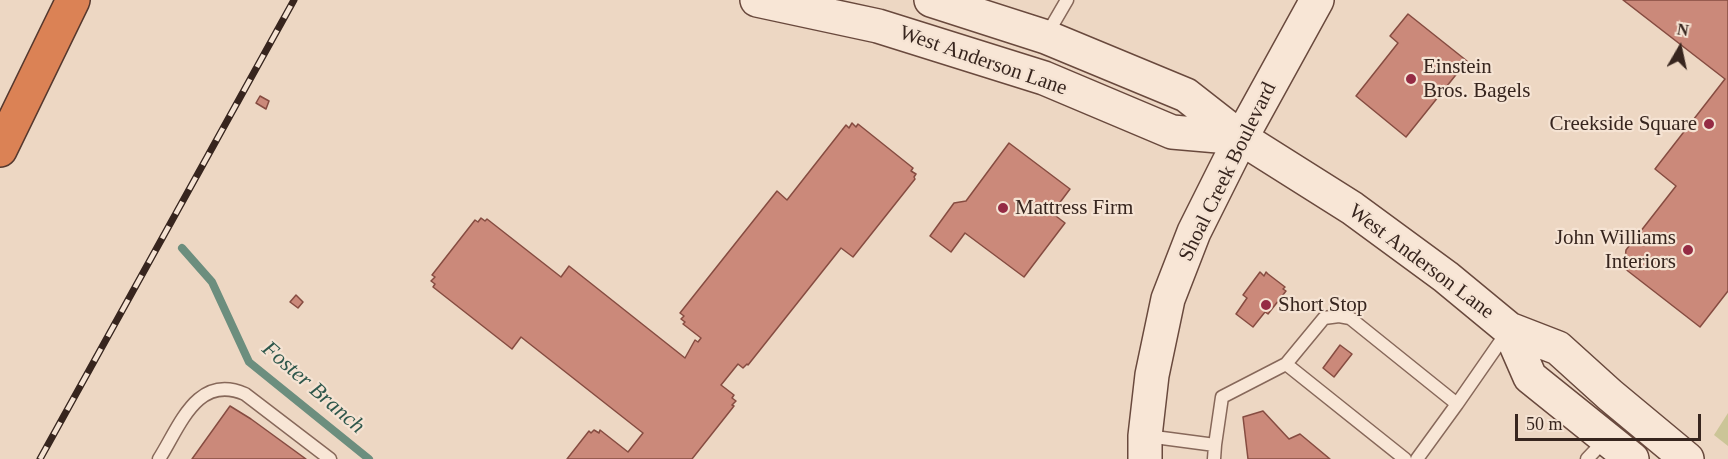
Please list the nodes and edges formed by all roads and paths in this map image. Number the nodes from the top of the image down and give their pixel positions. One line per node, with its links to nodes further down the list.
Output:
1 (73, 0): 8 (highway)
2 (757, 0): 7 (main road, West Anderson Lane)
3 (931, 0): 6 (main road, West Anderson Lane)
4 (1067, 0): 6 (lane)
5 (1315, 1): 7 (main road, Shoal Creek Boulevard)
6 (1046, 37): 7 (main road, West Anderson Lane)
7 (1241, 138): 9 (main road, West Anderson Lane); 13 (main road, Shoal Creek Boulevard)
8 (0, 150)
9 (1509, 329): 11 (lane); 14 (main road, West Anderson Lane); 15 (main road, West Anderson Lane)
10 (1286, 364): 11 (lane); 12 (lane); 19 (lane)
11 (1457, 404): 20 (lane)
12 (1215, 445): 13 (lane); 18 (lane)
13 (1145, 447)
14 (1597, 449): 21 (main road, West Anderson Lane)
15 (1683, 456)
16 (159, 459): 17 (lane)
17 (330, 459)
18 (1214, 459)
19 (1405, 459)
20 (1417, 459)
21 (1632, 459)

